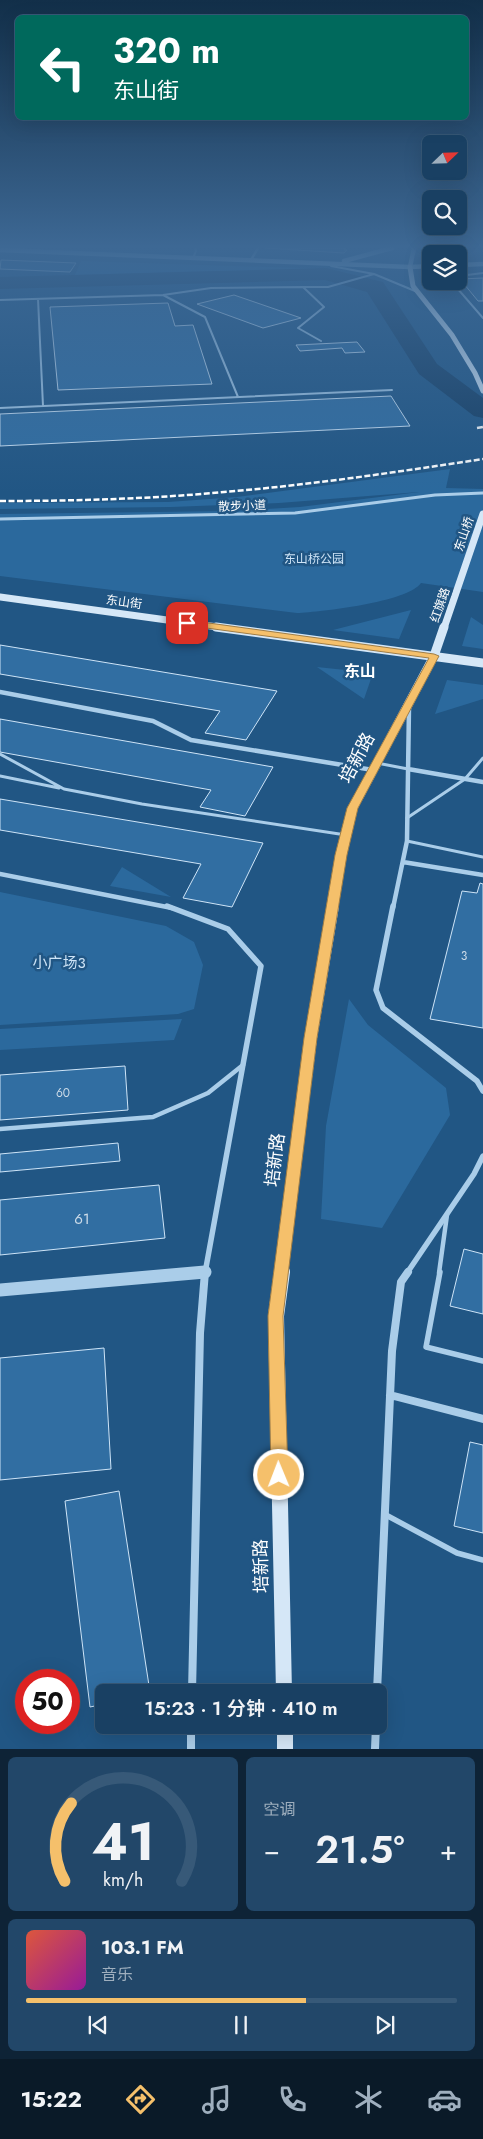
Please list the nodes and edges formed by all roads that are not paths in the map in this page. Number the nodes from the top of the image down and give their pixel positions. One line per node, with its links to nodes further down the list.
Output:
1 (39, 330): 9 (lane)
2 (210, 330): 8 (lane)
3 (301, 330): 5 (lane)
4 (448, 330): 7 (main road)
5 (321, 341)
6 (392, 390): 8 (lane)
7 (483, 391)
8 (238, 397): 9 (lane)
9 (43, 406): 10 (lane)
10 (0, 408)
11 (483, 493): 13 (street, 散步小道)
12 (483, 514): 14 (main road, 东山桥)
13 (0, 519)
14 (467, 562): 16 (main road, 红旗路)
15 (0, 597): 16 (main road, 东山街)
16 (434, 656): 17 (main road, 东山街); 21 (main road, 培新路)
17 (472, 662): 18 (main road, 东山街); 19 (lane)
18 (483, 663)
19 (483, 668)
20 (0, 692): 24 (street)
21 (409, 704): 24 (main road, 培新路); 25 (street)
22 (0, 754): 29 (lane)
23 (483, 758): 27 (lane)
24 (375, 767): 25 (lane); 31 (main road, 培新路)
25 (408, 768): 27 (street); 30 (street)
26 (0, 776): 29 (lane)
27 (465, 779): 28 (street); 30 (lane)
28 (483, 782)
29 (64, 789): 31 (lane)
30 (408, 818): 32 (street)
31 (346, 835): 51 (main road, 培新路)
32 (407, 841): 33 (lane); 34 (street)
33 (483, 857)
34 (403, 862): 36 (street); 38 (street)
35 (0, 874): 37 (street)
36 (483, 875)
37 (243, 1065): 40 (lane); 43 (street)
38 (480, 1081): 39 (street)
39 (483, 1091)
40 (0, 1130)
41 (483, 1156): 42 (street)
42 (448, 1213): 45 (lane); 46 (street)
43 (206, 1272): 44 (street); 50 (street)
44 (0, 1290)
45 (483, 1361)
46 (390, 1396): 47 (street); 48 (street)
47 (483, 1419)
48 (384, 1513): 49 (lane); 52 (street)
49 (483, 1560)
50 (192, 1684)
51 (284, 1684)
52 (377, 1684)
53 (191, 1734): 56 (street)
54 (285, 1734): 57 (main road)
55 (376, 1734): 58 (street)
56 (191, 1749)
57 (285, 1749)
58 (375, 1749)

